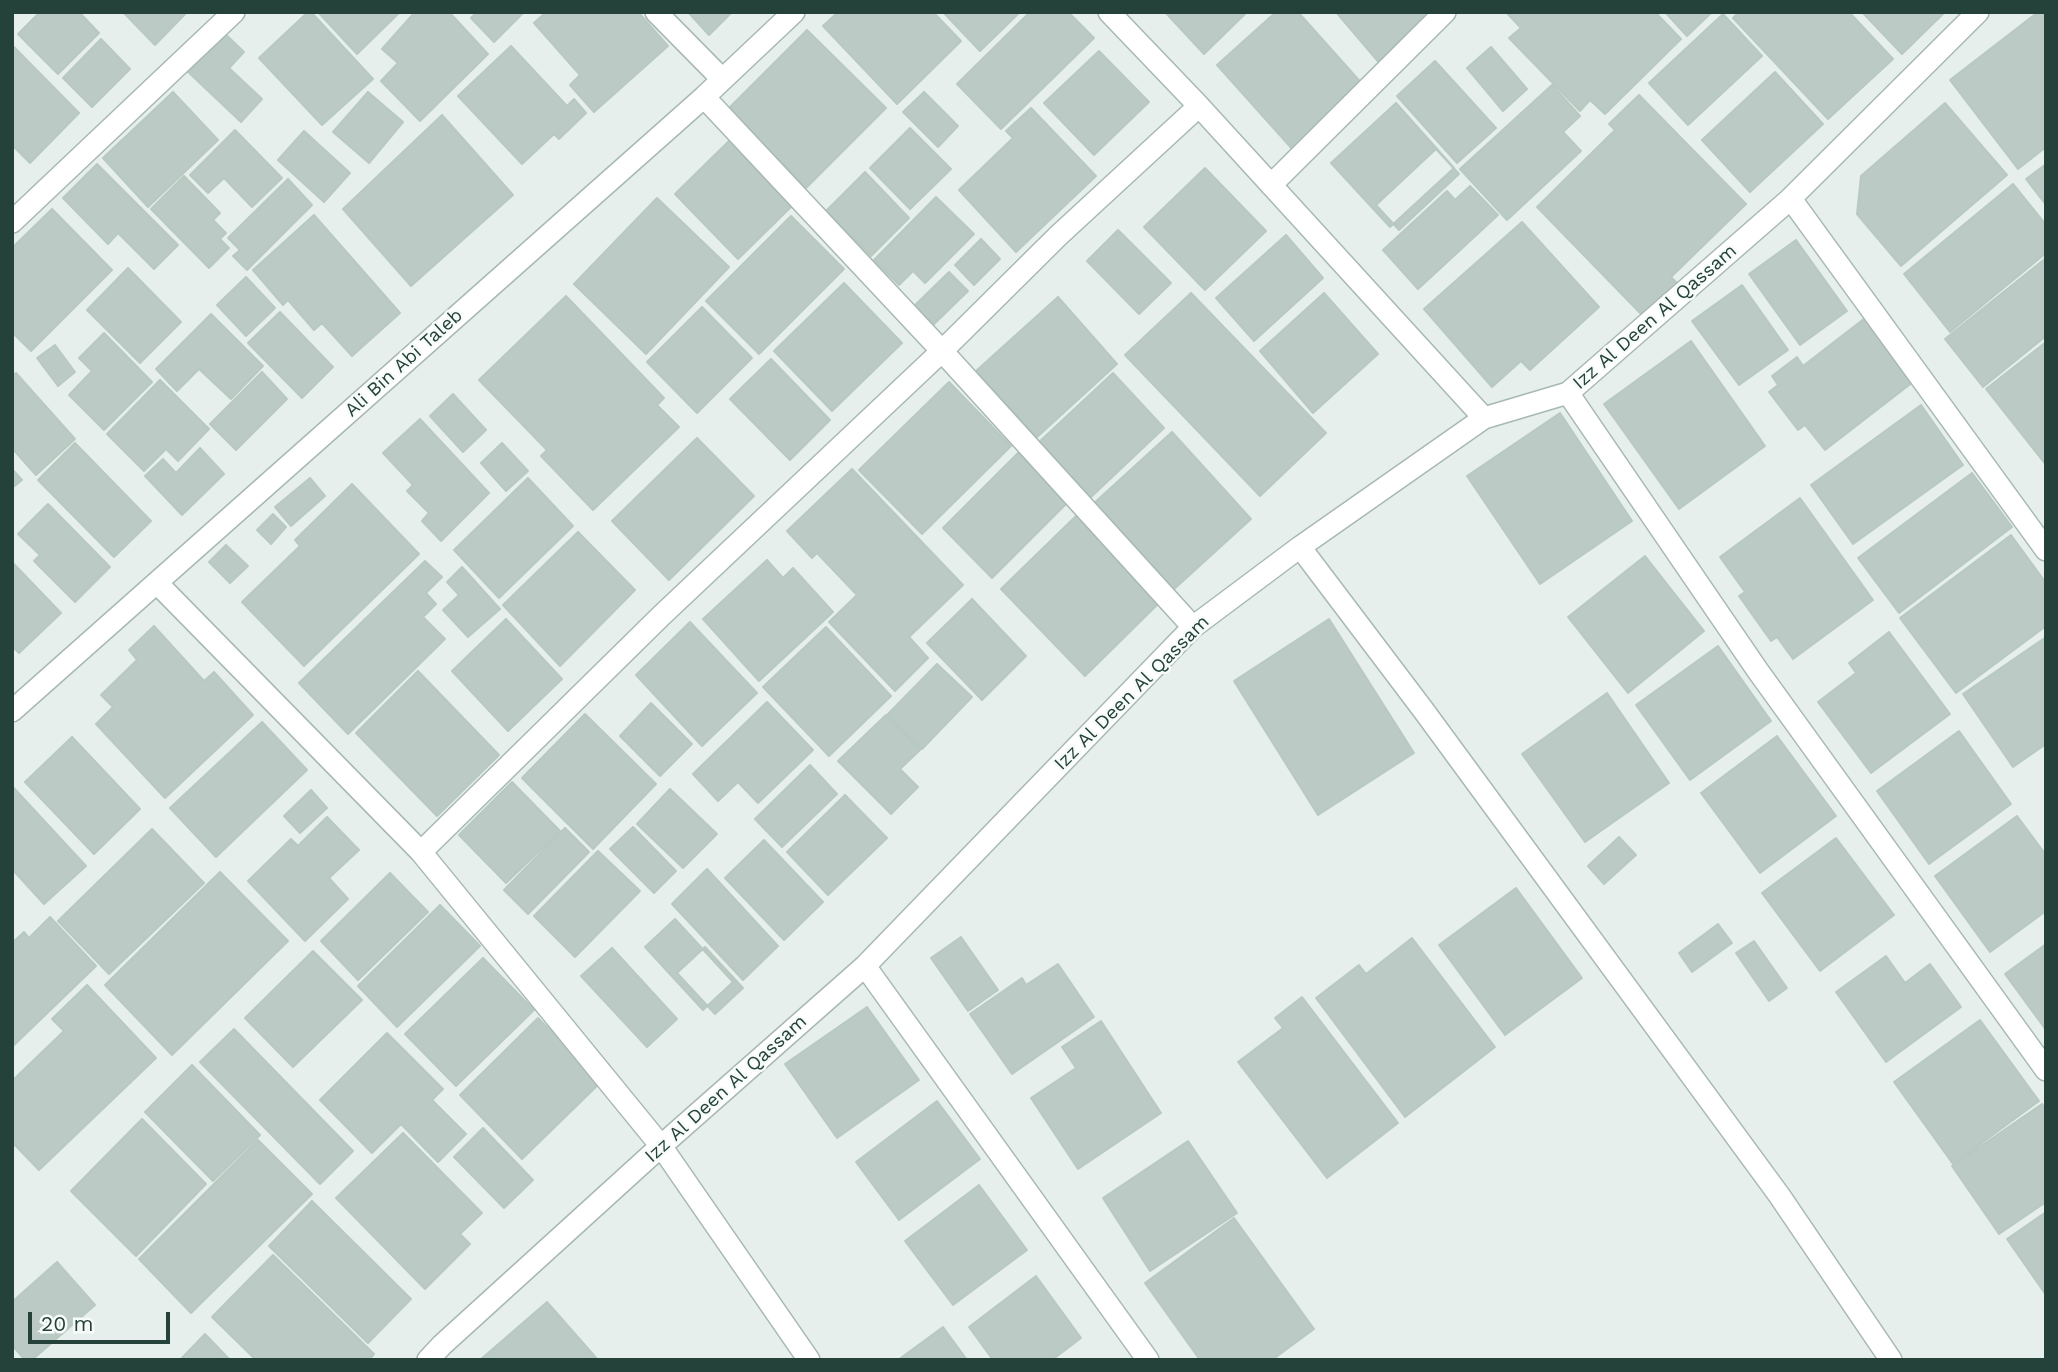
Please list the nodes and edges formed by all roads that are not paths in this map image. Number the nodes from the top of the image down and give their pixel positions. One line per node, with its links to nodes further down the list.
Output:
1 (656, 12): 7 (street)
2 (794, 12): 7 (street, Ali Bin Abi Taleb)
3 (1109, 12): 9 (street)
4 (1445, 12): 10 (street)
5 (1978, 12): 11 (street, Izz Al Deen Al Qassam)
6 (228, 14): 12 (street)
7 (722, 79): 8 (street, Ali Bin Abi Taleb)
8 (704, 97): 13 (street); 18 (street, Ali Bin Abi Taleb)
9 (1199, 106): 10 (street); 13 (street)
10 (1271, 185): 15 (street)
11 (1789, 200): 14 (street, Izz Al Deen Al Qassam); 17 (street)
12 (12, 222)
13 (942, 351): 19 (street); 21 (street)
14 (1568, 393): 15 (street, Izz Al Deen Al Qassam); 23 (street)
15 (1485, 418): 16 (street, Izz Al Deen Al Qassam)
16 (1300, 547): 19 (street, Izz Al Deen Al Qassam); 28 (street)
17 (2046, 550)
18 (157, 583): 20 (street, Ali Bin Abi Taleb); 21 (street)
19 (1193, 627): 22 (street, Izz Al Deen Al Qassam)
20 (12, 711)
21 (421, 852): 24 (street)
22 (865, 966): 24 (street, Izz Al Deen Al Qassam); 27 (street)
23 (2046, 1070)
24 (661, 1146): 25 (street, Izz Al Deen Al Qassam); 26 (street)
25 (428, 1360)
26 (809, 1360)
27 (1148, 1360)
28 (1891, 1360)

